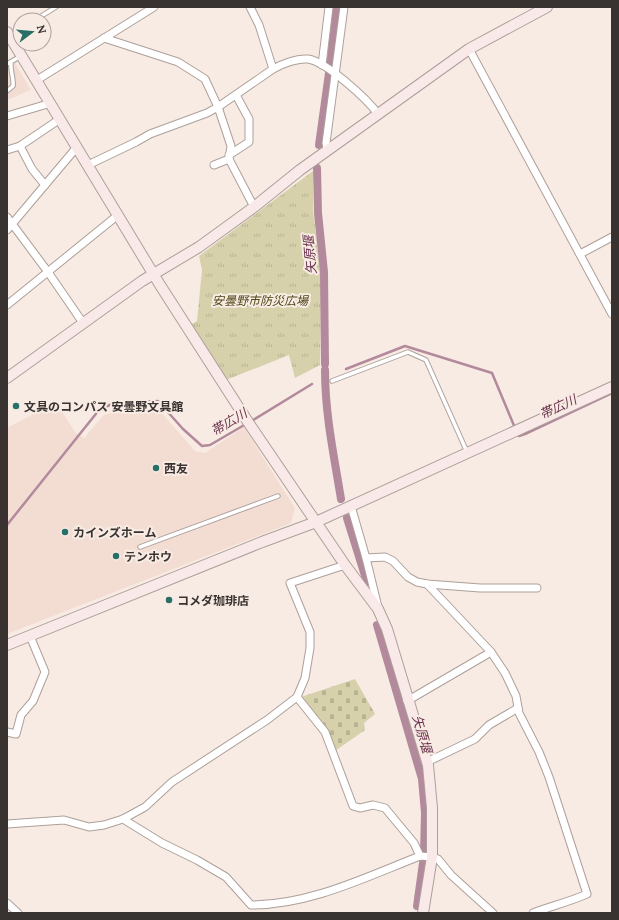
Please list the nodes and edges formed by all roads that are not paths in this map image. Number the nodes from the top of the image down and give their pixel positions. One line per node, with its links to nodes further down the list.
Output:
1 (154, 7): 7 (street)
2 (250, 7): 13 (street)
3 (329, 7): 12 (street)
4 (344, 7): 14 (street)
5 (547, 7): 8 (street)
6 (8, 34): 9 (street)
7 (104, 38): 15 (street); 19 (street)
8 (469, 49): 20 (street); 37 (street)
9 (22, 56): 10 (lane); 15 (street)
10 (11, 62): 11 (lane); 16 (lane)
11 (7, 64)
12 (322, 65): 13 (street); 14 (street)
13 (273, 69): 17 (street)
14 (336, 74): 20 (street); 26 (street)
15 (37, 80): 18 (street)
16 (7, 91)
17 (236, 95): 19 (street); 27 (street)
18 (51, 103): 21 (street); 22 (street)
19 (218, 108): 27 (street); 28 (street)
20 (378, 114): 26 (street)
21 (7, 116)
22 (60, 119): 23 (street); 24 (street)
23 (20, 146): 25 (street); 30 (street)
24 (77, 147): 28 (street); 30 (street)
25 (7, 150)
26 (327, 150): 31 (street)
27 (229, 157): 29 (street); 31 (street)
28 (88, 165): 32 (street)
29 (214, 165)
30 (45, 185): 34 (street)
31 (254, 207): 39 (street)
32 (118, 215): 38 (street); 39 (street)
33 (7, 217): 34 (street)
34 (12, 224): 35 (street); 38 (street)
35 (7, 230)
36 (612, 237): 37 (street)
37 (580, 254): 41 (street)
38 (48, 272): 40 (street); 42 (street)
39 (154, 275): 42 (street); 49 (street)
40 (7, 304)
41 (612, 314)
42 (83, 323): 43 (street)
43 (7, 378)
44 (332, 381): 46 (lane)
45 (612, 387): 46 (street)
46 (467, 453): 48 (street)
47 (278, 496): 50 (lane)
48 (351, 506): 49 (street); 51 (street)
49 (316, 522): 52 (street); 56 (street)
50 (140, 548)
51 (366, 558): 53 (street); 55 (street)
52 (344, 565): 55 (street); 59 (street)
53 (428, 584): 54 (street); 58 (street)
54 (537, 588)
55 (378, 609): 60 (street)
56 (30, 636): 57 (street); 62 (street)
57 (7, 645)
58 (491, 652): 60 (street); 61 (street)
59 (296, 697): 64 (street); 66 (street)
60 (407, 701): 63 (street)
61 (518, 708): 63 (street); 72 (street)
62 (7, 732)
63 (427, 762): 67 (street)
64 (123, 820): 65 (street); 66 (street)
65 (7, 824)
66 (420, 856): 67 (street)
67 (432, 857): 70 (street); 71 (street)
68 (7, 903): 69 (street)
69 (18, 913)
70 (423, 913)
71 (493, 913)
72 (533, 913)

